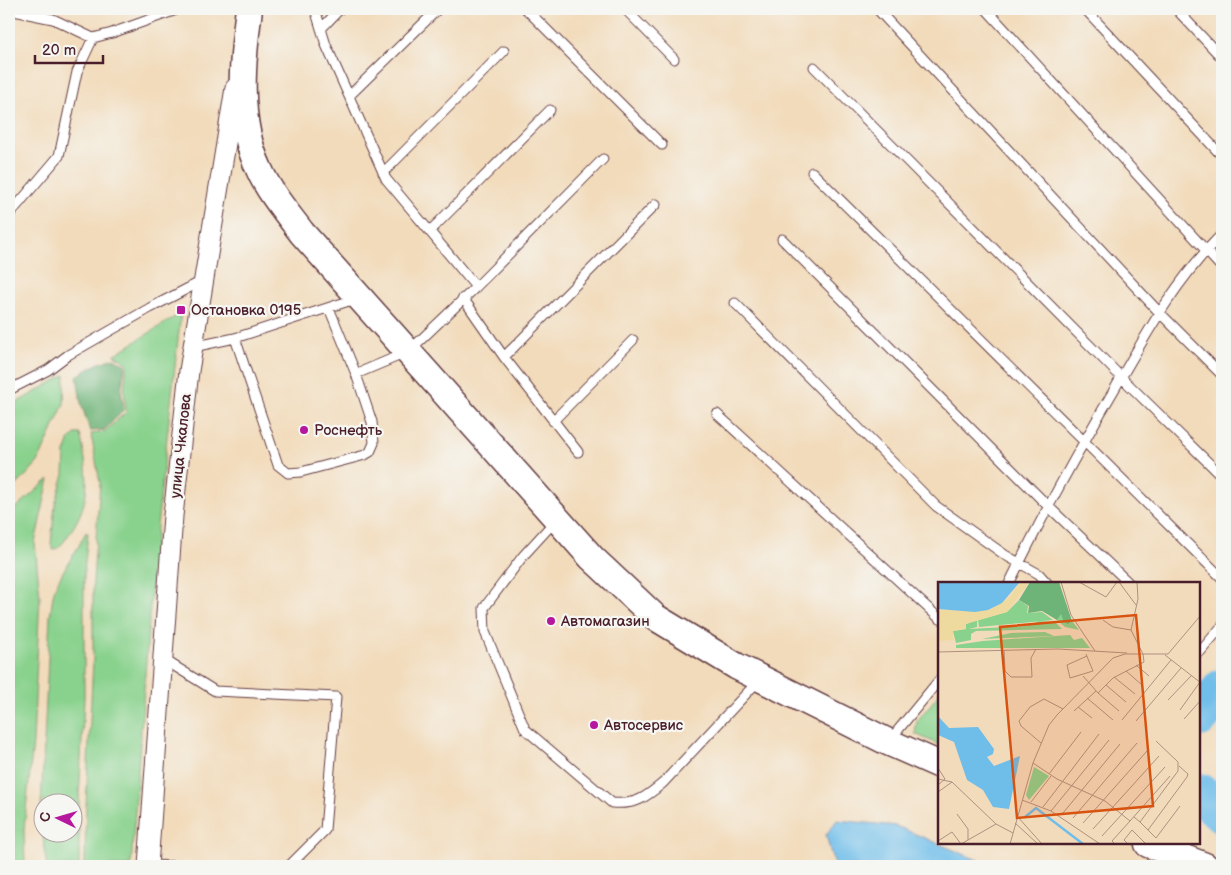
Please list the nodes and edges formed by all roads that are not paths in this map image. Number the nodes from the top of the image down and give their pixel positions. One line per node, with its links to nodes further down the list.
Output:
1 (179, 9): 14 (lane)
2 (315, 9): 13 (lane)
3 (340, 9): 13 (lane)
4 (438, 9): 19 (lane)
5 (526, 9): 21 (lane)
6 (625, 9): 17 (lane)
7 (877, 9): 39 (lane)
8 (986, 9): 31 (lane)
9 (1086, 9): 22 (lane)
10 (1176, 9): 16 (lane)
11 (9, 10): 14 (lane)
12 (247, 20): 33 (street, улица Чкалова); 35 (main road)
13 (321, 28): 19 (lane)
14 (93, 38): 27 (lane)
15 (504, 51): 24 (lane)
16 (1222, 58)
17 (674, 59)
18 (814, 67): 47 (lane)
19 (349, 96): 24 (lane)
20 (550, 110): 28 (lane)
21 (662, 145)
22 (1222, 156)
23 (603, 159): 34 (lane)
24 (383, 172): 28 (lane)
25 (812, 172): 51 (lane)
26 (656, 204): 44 (lane)
27 (10, 215)
28 (430, 231): 34 (lane)
29 (1222, 234): 31 (lane)
30 (782, 239): 54 (lane)
31 (1205, 251): 32 (lane); 39 (lane)
32 (1222, 268)
33 (204, 280): 42 (street, улица Чкалова); 48 (lane)
34 (476, 286): 36 (lane)
35 (360, 297): 38 (lane); 43 (main road)
36 (463, 298): 43 (lane); 44 (lane)
37 (735, 303): 56 (lane)
38 (329, 308): 40 (lane); 45 (lane)
39 (1159, 312): 46 (lane); 47 (lane)
40 (235, 338): 42 (lane); 45 (lane)
41 (633, 340): 50 (lane)
42 (193, 347): 64 (street, улица Чкалова)
43 (408, 352): 45 (lane); 55 (main road)
44 (504, 357): 50 (lane)
45 (356, 374)
46 (1222, 375)
47 (1121, 377): 51 (lane); 53 (lane)
48 (9, 390)
49 (717, 414): 61 (lane)
50 (553, 421): 52 (lane)
51 (1084, 440): 54 (lane); 57 (lane)
52 (578, 452)
53 (1222, 476)
54 (1049, 507): 56 (lane); 60 (lane)
55 (557, 519): 65 (main road); 65 (lane)
56 (1019, 563): 58 (lane); 59 (lane)
57 (1222, 578)
58 (1010, 582)
59 (1046, 582)
60 (1128, 582)
61 (938, 617)
62 (1222, 626): 63 (lane)
63 (1201, 650)
64 (162, 658): 70 (street, улица Чкалова); 72 (lane)
65 (760, 679): 67 (main road)
66 (938, 681): 67 (lane)
67 (888, 742): 68 (main road)
68 (938, 764)
69 (1151, 845): 73 (main road)
70 (148, 866): 71 (lane)
71 (180, 866)
72 (289, 866)
73 (1205, 866)

